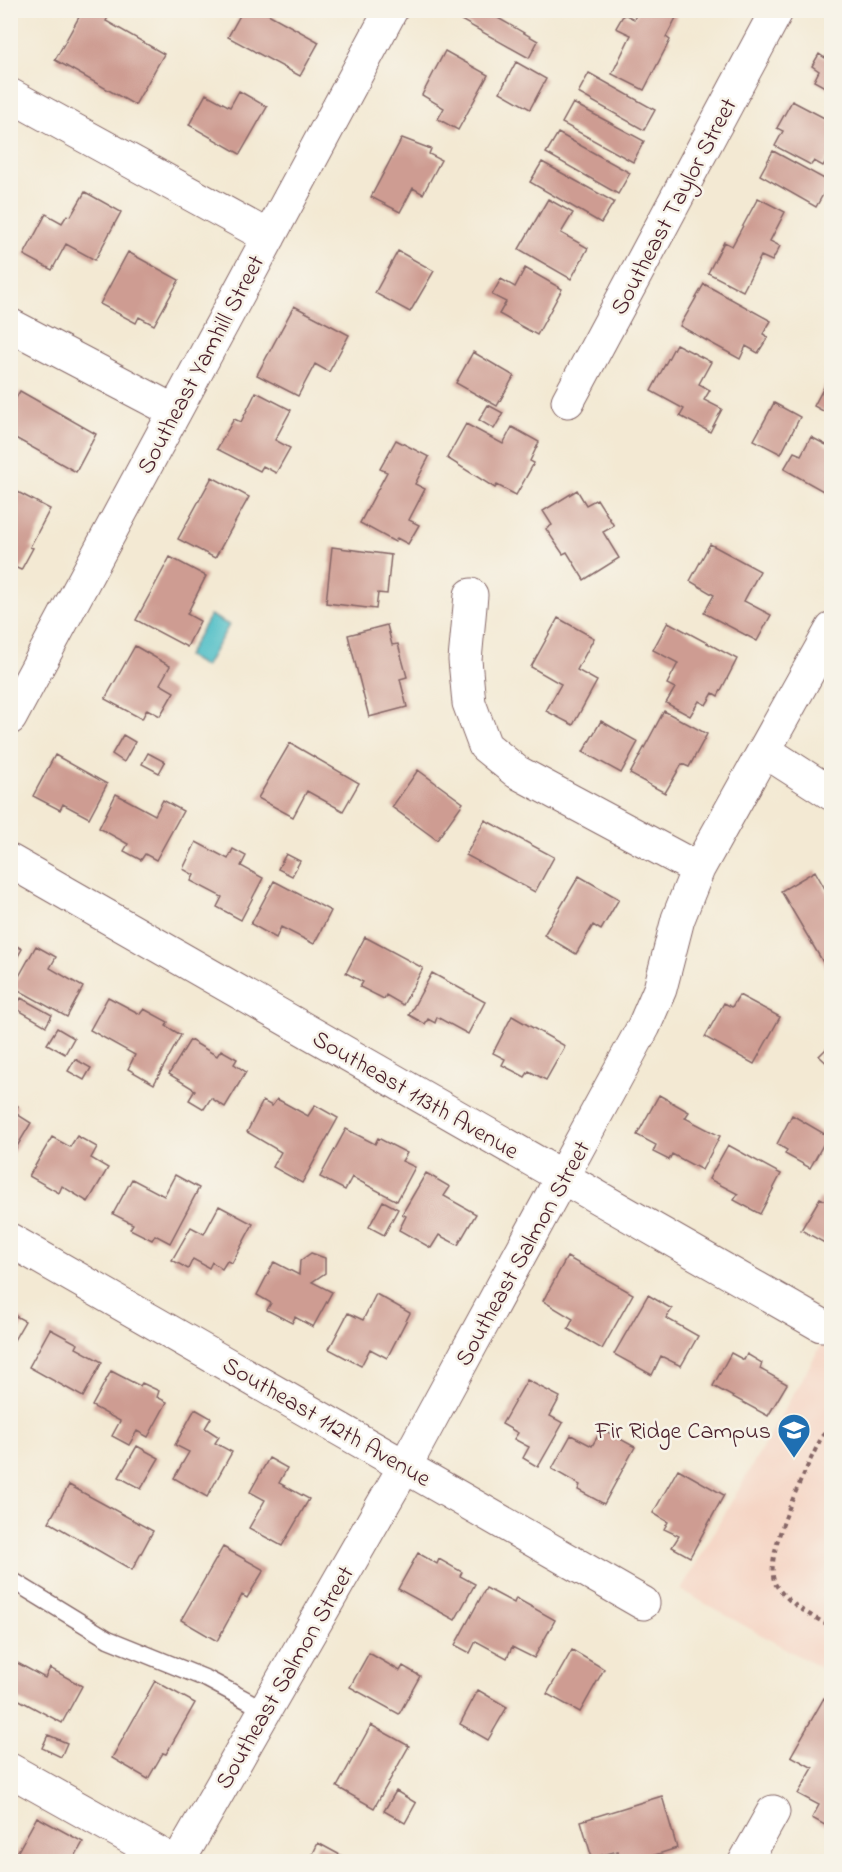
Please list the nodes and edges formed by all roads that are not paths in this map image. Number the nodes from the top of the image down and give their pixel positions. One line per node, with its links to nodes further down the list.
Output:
1 (391, 10): 4 (street, Southeast Yamhill Street)
2 (777, 10): 6 (street, Southeast Taylor Street)
3 (10, 95): 4 (street)
4 (269, 237): 7 (street, Southeast Yamhill Street)
5 (10, 325): 7 (street)
6 (568, 401)
7 (174, 411): 10 (street, Southeast Yamhill Street)
8 (471, 595): 14 (street)
9 (831, 629): 11 (street, Southeast Salmon Street)
10 (10, 718)
11 (765, 751): 12 (street); 14 (street, Southeast Salmon Street)
12 (831, 794)
13 (10, 861): 15 (street, Southeast 113th Avenue)
14 (698, 869): 15 (street, Southeast Salmon Street)
15 (563, 1178): 17 (street, Southeast 113th Avenue); 18 (street, Southeast Salmon Street)
16 (10, 1240): 18 (street, Southeast 112th Avenue)
17 (821, 1325)
18 (405, 1466): 20 (street, Southeast 112th Avenue); 21 (street, Southeast Salmon Street)
19 (10, 1579): 21 (lane)
20 (643, 1603)
21 (265, 1710): 24 (street, Southeast Salmon Street)
22 (10, 1770): 24 (street)
23 (772, 1812): 25 (street)
24 (176, 1862)
25 (745, 1862)

